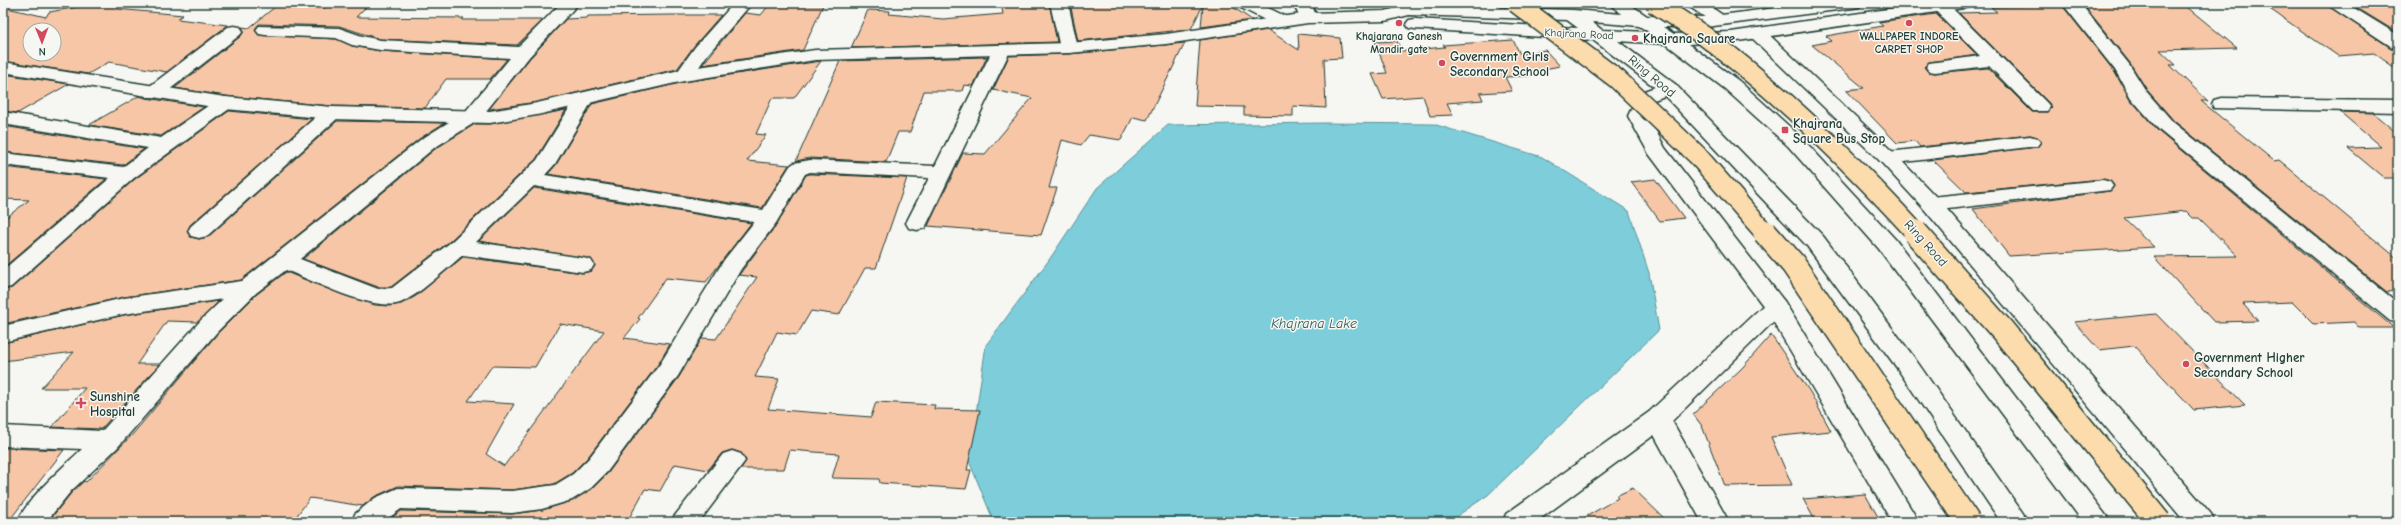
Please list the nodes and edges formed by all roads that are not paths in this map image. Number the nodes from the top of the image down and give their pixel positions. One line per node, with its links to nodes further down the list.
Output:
1 (570, 3): 28 (street)
2 (743, 3): 32 (street)
3 (1060, 3): 26 (street)
4 (1245, 3): 19 (street)
5 (1556, 3): 16 (street, Ring Road)
6 (1617, 3): 15 (street, Ring Road)
7 (1693, 3): 18 (street)
8 (1853, 3): 18 (street, Khajrana Road)
9 (1964, 3): 12 (street, Khajrana Road)
10 (2071, 3): 61 (street)
11 (2334, 3): 25 (street)
12 (1940, 5): 22 (street, Khajrana Road); 29 (street)
13 (1499, 6): 16 (street, Khajrana Road); 17 (street, Khajrana Road); 73 (main road, Ring Road, bridge)
14 (1305, 11): 17 (street); 19 (street)
15 (1649, 12): 16 (street, Khajrana Road); 18 (street, Khajrana Road); 24 (street, Ring Road); 76 (main road, Ring Road, bridge)
16 (1573, 15): 23 (street, Ring Road)
17 (1385, 16): 23 (street, Khajrana Road)
18 (1721, 20)
19 (1280, 21): 26 (street)
20 (265, 30): 28 (street)
21 (234, 31): 34 (street)
22 (1757, 33): 24 (street, Khajrana Road); 45 (street)
23 (1602, 35): 24 (street, Khajrana Road); 33 (street, Ring Road)
24 (1671, 39): 75 (street, Ring Road)
25 (2398, 43)
26 (1069, 48): 27 (street)
27 (1001, 51): 32 (street); 47 (street)
28 (523, 53): 41 (street)
29 (1994, 60): 30 (street); 39 (street)
30 (1935, 66)
31 (3, 68): 34 (street)
32 (684, 75): 35 (street)
33 (1668, 88): 60 (street); 74 (street, Ring Road)
34 (153, 93): 36 (street)
35 (585, 98): 41 (street); 49 (street)
36 (225, 103): 40 (street); 44 (street)
37 (2220, 104): 38 (street)
38 (2398, 106)
39 (2040, 108)
40 (332, 113): 41 (street); 54 (street)
41 (472, 116): 56 (street)
42 (3, 118): 44 (street)
43 (2030, 142): 45 (street)
44 (165, 145): 48 (street)
45 (1888, 158): 51 (street)
46 (3, 159): 48 (street)
47 (940, 172): 52 (street); 53 (street)
48 (127, 174): 58 (street)
49 (529, 180): 52 (street); 55 (street)
50 (2103, 186): 51 (street)
51 (1931, 204): 77 (street)
52 (769, 218): 68 (street)
53 (917, 222)
54 (199, 231)
55 (459, 246): 56 (street); 57 (street)
56 (284, 261): 59 (street)
57 (583, 265)
58 (3, 282)
59 (248, 288): 62 (street); 65 (street)
60 (1776, 306): 63 (street); 72 (street)
61 (2398, 315)
62 (3, 334)
63 (1658, 419): 70 (street); 71 (street)
64 (3, 436): 65 (street)
65 (108, 441): 67 (street)
66 (732, 461): 69 (street)
67 (30, 522)
68 (365, 522)
69 (683, 522)
70 (1516, 522)
71 (1716, 522)
72 (1906, 522)
73 (1968, 522)
74 (2016, 522)
75 (2098, 522)
76 (2159, 522)
77 (2201, 522)

